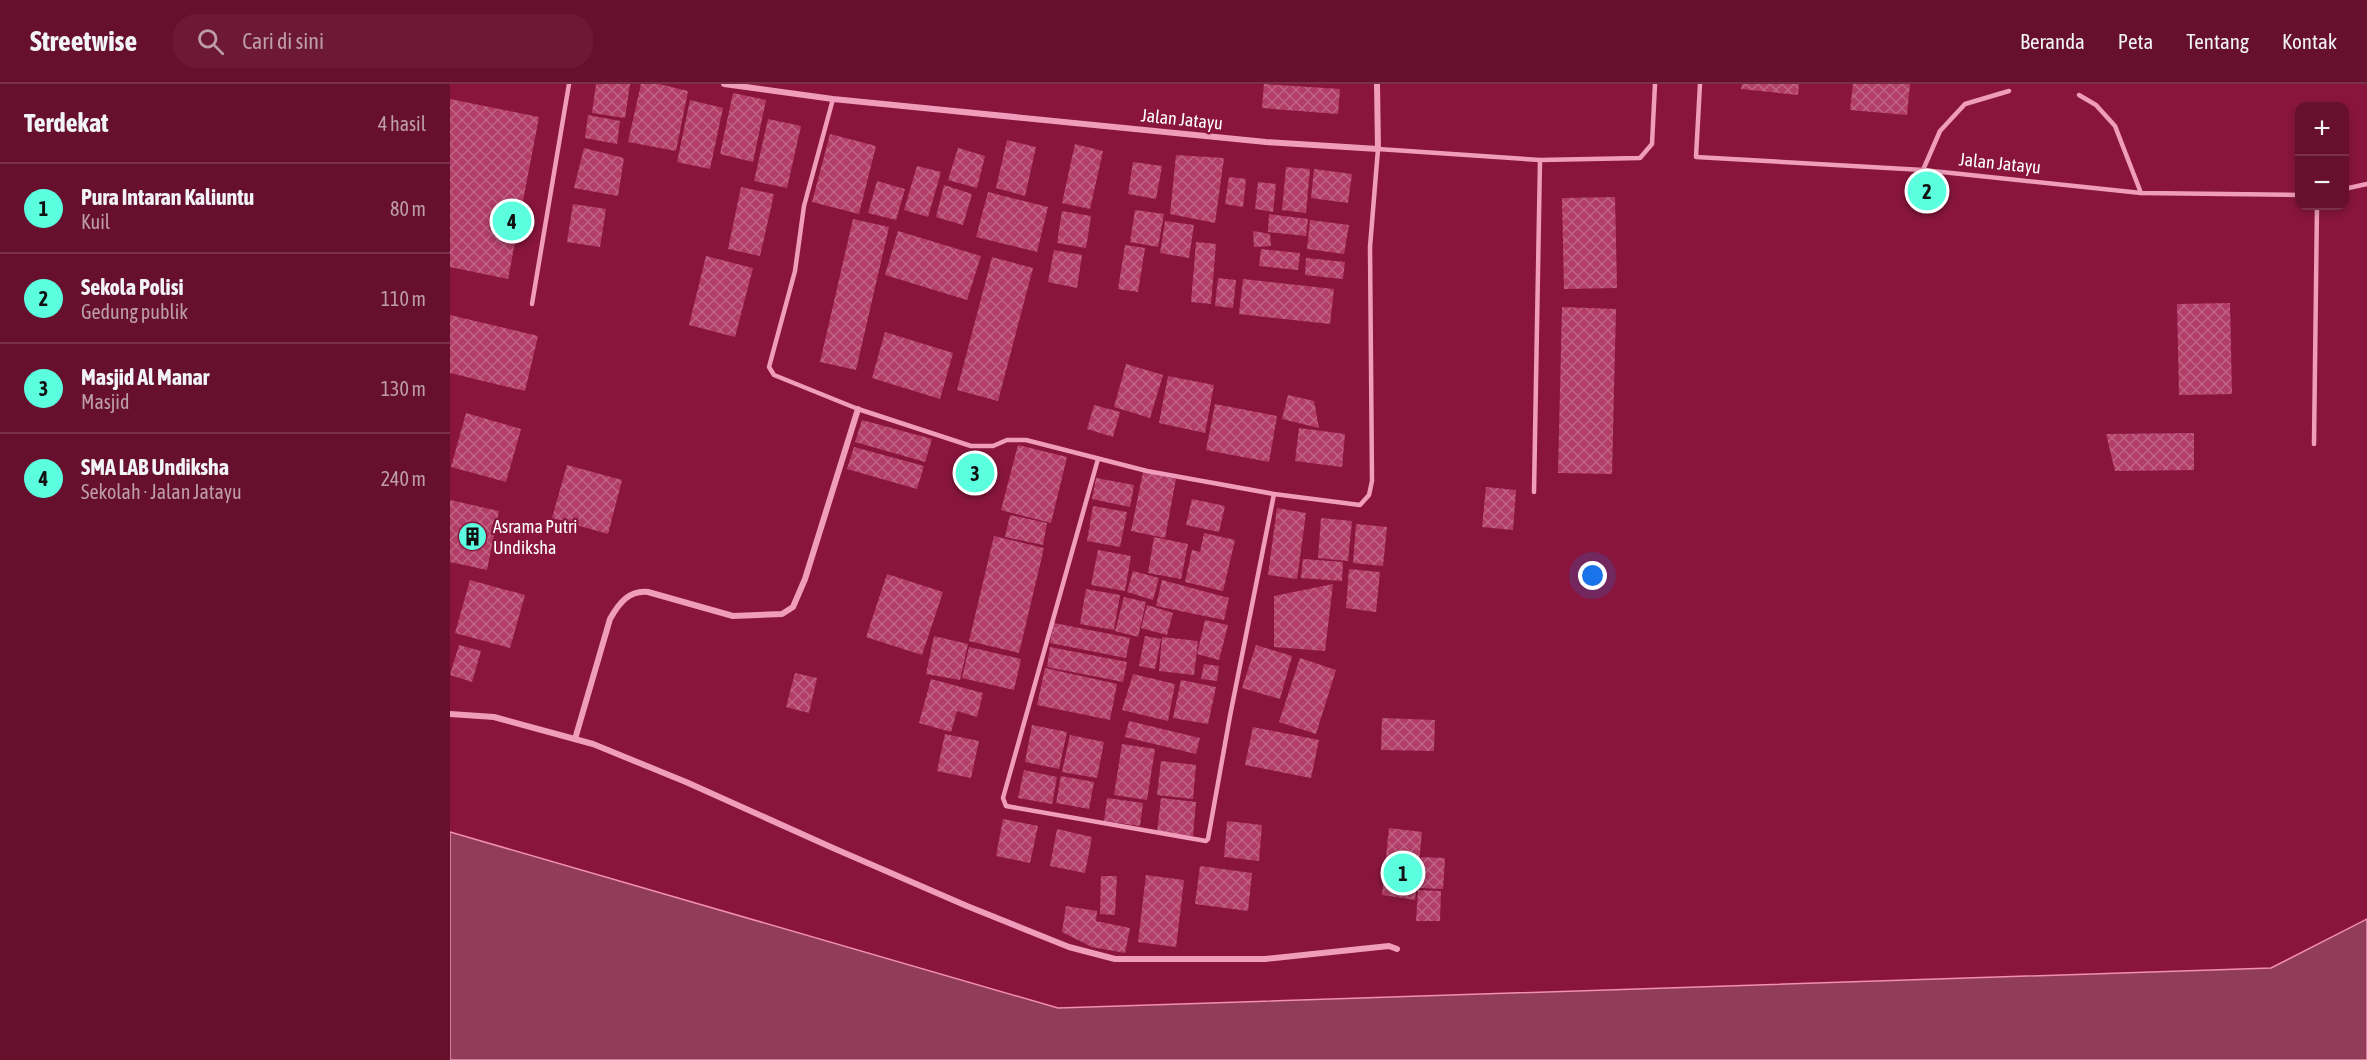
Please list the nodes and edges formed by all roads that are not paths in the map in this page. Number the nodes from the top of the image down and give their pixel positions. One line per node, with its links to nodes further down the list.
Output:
1 (569, 84): 17 (lane)
2 (723, 84): 8 (street, Jalan Jatayu)
3 (1377, 84): 9 (street)
4 (1654, 84): 10 (lane, Jalan Jatayu)
5 (1700, 84): 11 (lane, Jalan Jatayu)
6 (2008, 90): 11 (lane)
7 (2079, 95): 14 (lane)
8 (833, 99): 9 (street, Jalan Jatayu); 18 (lane)
9 (1378, 149): 10 (lane, Jalan Jatayu); 22 (lane)
10 (1540, 160): 21 (lane)
11 (1923, 170): 14 (lane, Jalan Jatayu)
12 (2367, 184): 13 (lane)
13 (2349, 188)
14 (2141, 193): 15 (lane, Jalan Jatayu)
15 (2295, 195)
16 (2317, 210): 19 (lane)
17 (532, 304)
18 (858, 409): 20 (lane); 24 (street)
19 (2314, 444)
20 (1098, 459): 22 (lane); 22 (lane)
21 (1534, 492)
22 (1274, 494)
23 (450, 714): 24 (street)
24 (575, 739): 25 (street)
25 (1397, 949)

